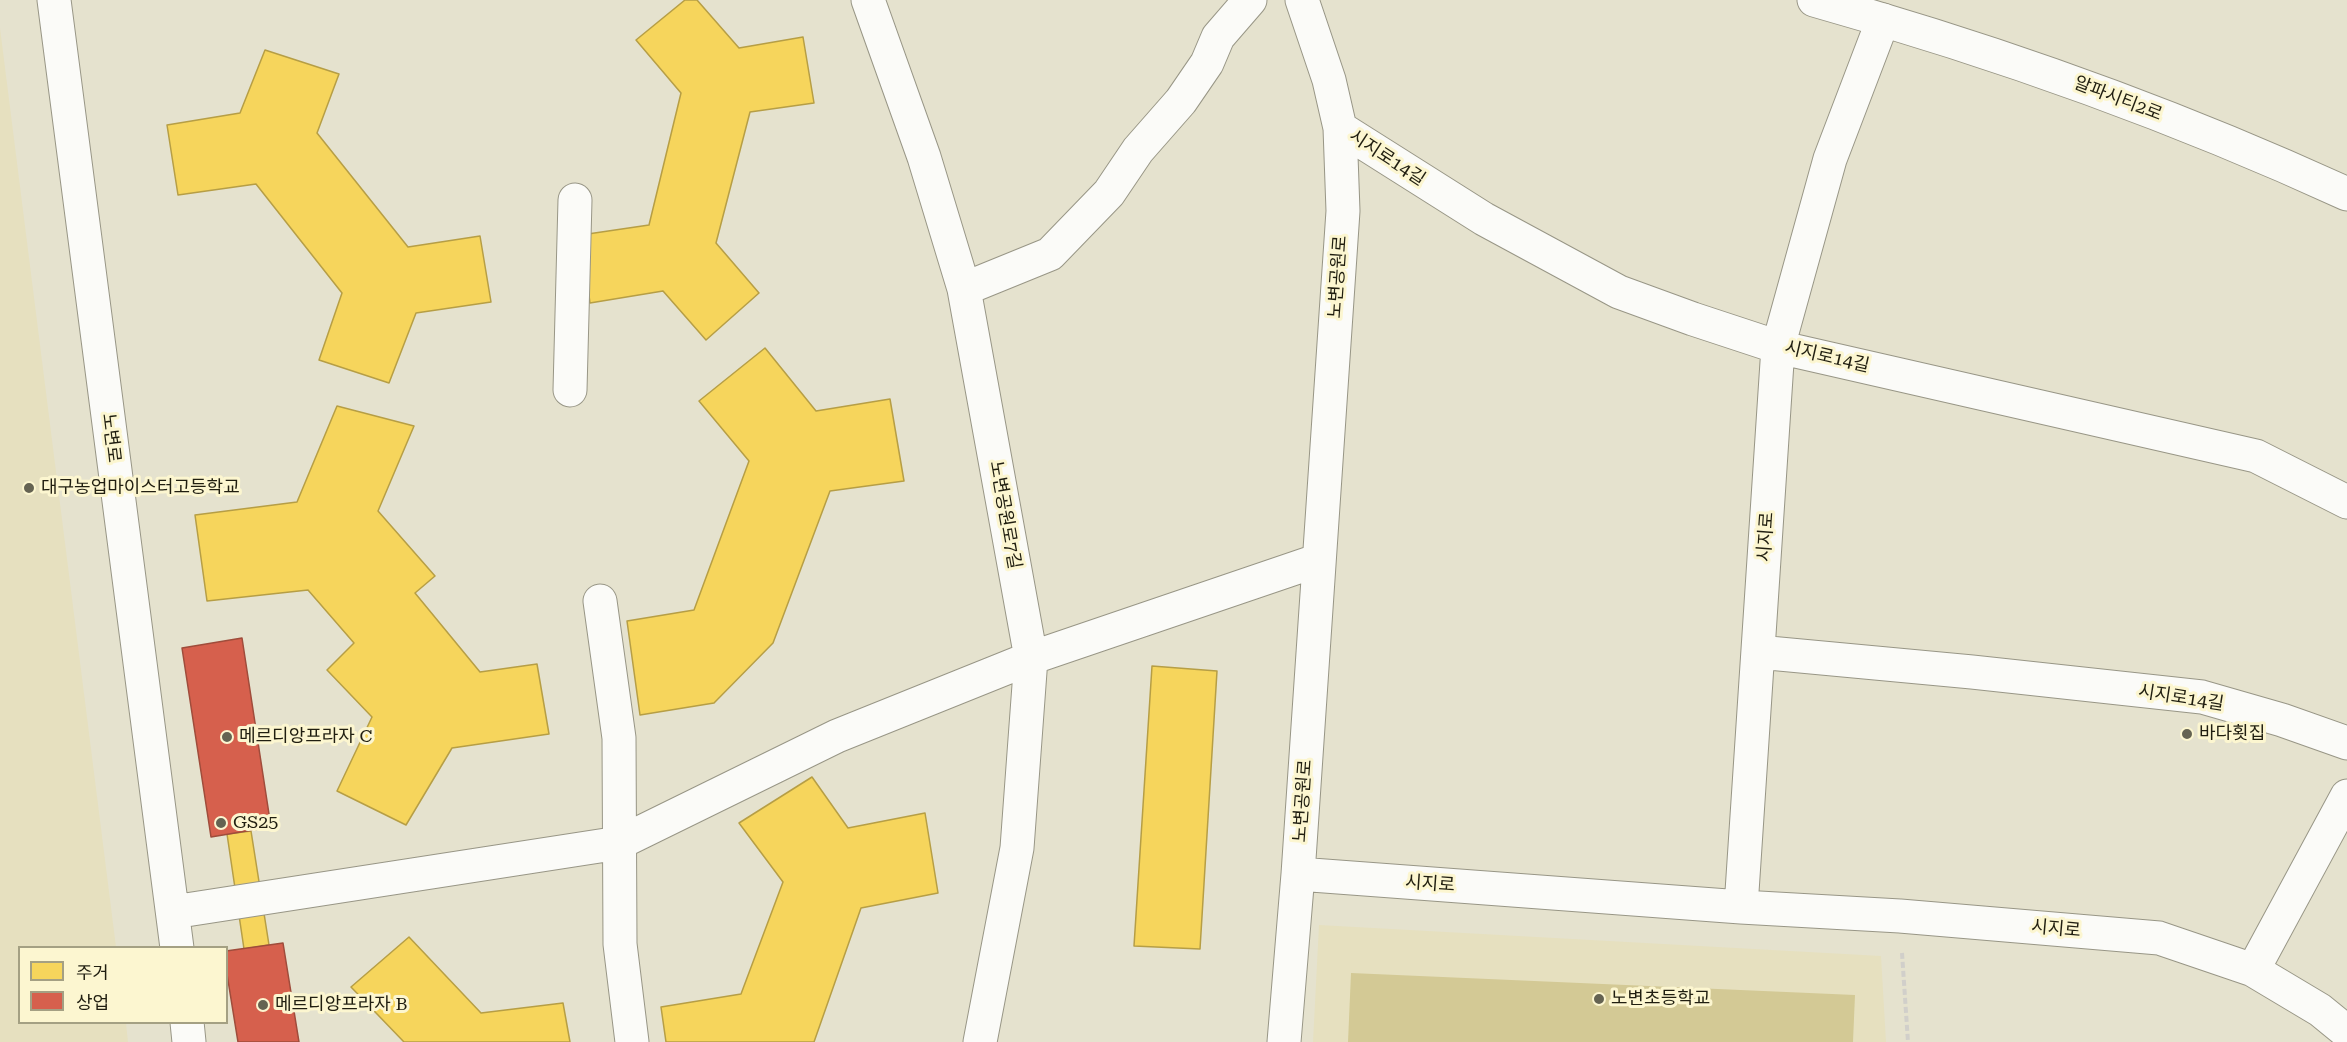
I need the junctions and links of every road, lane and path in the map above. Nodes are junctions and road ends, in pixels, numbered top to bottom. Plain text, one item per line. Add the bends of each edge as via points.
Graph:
1 (54, 0) edge
2 (868, 0) edge
3 (1250, 0) edge
4 (1302, 0) edge
5 (1814, 0) edge
6 (1883, 20) junction
7 (1340, 128) junction
8 (2347, 194) edge
9 (575, 200) dead end
10 (964, 289) junction
11 (1778, 346) junction
12 (570, 390) dead end
13 (2347, 502) edge
14 (1319, 560) junction
15 (600, 601) dead end
16 (1758, 652) junction
17 (1031, 658) junction
18 (2347, 743) edge
19 (2347, 796) edge
20 (620, 843) junction
21 (1298, 874) junction
22 (1742, 908) junction
23 (173, 912) junction
24 (1900, 916) junction
25 (177, 946) edge
26 (2253, 970) junction
27 (187, 1024) edge
28 (2347, 1032) edge
29 (189, 1042) edge
30 (632, 1042) edge
31 (980, 1042) edge
32 (1284, 1042) edge
33 (1908, 1042) edge

1 - 23 street, 노변로
2 - 10 street, 노변공원로7길 via 924,157
3 - 10 street via 1218,37 1207,63 1181,100 1138,150 1109,192 1050,254
4 - 7 street, 노변공원로 via 1329,80
5 - 6 street, 알파시티2로
6 - 8 street, 알파시티2로 via 2079,83
6 - 11 street via 1830,159
7 - 11 street, 시지로14길 via 1484,219 1619,292
7 - 14 street, 노변공원로 via 1342,211
9 - 12 street
10 - 17 street, 노변공원로7길
11 - 13 street, 시지로14길 via 2256,456
11 - 16 street, 시지로
14 - 17 street
14 - 21 street, 노변공원로
15 - 20 street via 619,738
16 - 18 street, 시지로14길 via 2202,697
16 - 22 street, 시지로
17 - 20 street via 837,736
17 - 31 street, 노변공원로7길 via 1017,848
19 - 26 street
20 - 23 street
20 - 30 street via 620,944
21 - 22 street, 시지로
21 - 32 street, 노변공원로
22 - 24 street, 시지로
23 - 25 street, 노변로
24 - 26 street, 시지로 via 2159,938
24 - 33 path
26 - 28 street, 시지로 via 2320,1010
27 - 29 street

